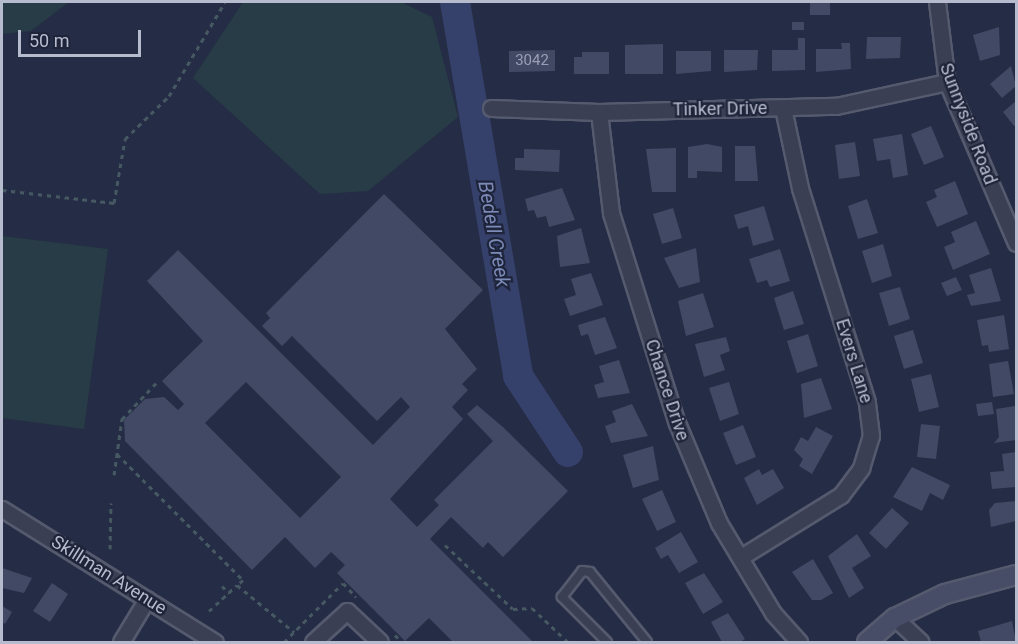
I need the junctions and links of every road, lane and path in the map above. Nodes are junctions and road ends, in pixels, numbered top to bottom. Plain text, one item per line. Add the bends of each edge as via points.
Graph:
1 (225, 2) edge
2 (937, 2) edge
3 (947, 82) junction
4 (491, 108) dead end
5 (783, 108) junction
6 (599, 112) junction
7 (2, 190) edge
8 (1017, 243) edge
9 (156, 383) dead end
10 (117, 454) junction
11 (114, 476) dead end
12 (111, 503) dead end
13 (2, 509) edge
14 (445, 545) dead end
15 (110, 549) dead end
16 (741, 557) junction
17 (1017, 575) edge
18 (343, 584) dead end
19 (237, 585) junction
20 (222, 586) dead end
21 (229, 593) junction
22 (147, 598) junction
23 (209, 611) dead end
24 (895, 618) junction
25 (294, 632) junction
26 (121, 642) edge
27 (215, 642) edge
28 (284, 642) edge
29 (313, 642) edge
30 (380, 642) edge
31 (568, 642) edge
32 (607, 642) edge
33 (647, 642) edge
34 (799, 642) edge
35 (867, 642) edge
36 (921, 642) edge

1 - 7 path via 169,96 125,139 114,202
2 - 3 street, Sunnyside Road
3 - 5 street, Tinker Drive via 866,101
3 - 8 street, Sunnyside Road
4 - 6 street, Tinker Drive
5 - 6 street, Tinker Drive
5 - 16 street, Evers Lane via 800,188 867,402 871,436 861,468 841,495
6 - 16 street, Chance Drive via 611,213 677,423 703,490
9 - 10 path via 122,419
10 - 11 path
10 - 19 path via 243,580
12 - 15 path
13 - 22 street, Skillman Avenue
14 - 31 path via 513,609 532,608
16 - 34 street, Chance Drive via 773,613
17 - 24 main road via 945,594
18 - 25 path
19 - 21 path
19 - 25 path
20 - 21 path
21 - 23 path
22 - 26 street
22 - 27 street, Skillman Avenue
24 - 35 main road
24 - 36 street
25 - 28 path
29 - 30 street via 348,611
32 - 33 lane via 562,597 582,572 590,572

